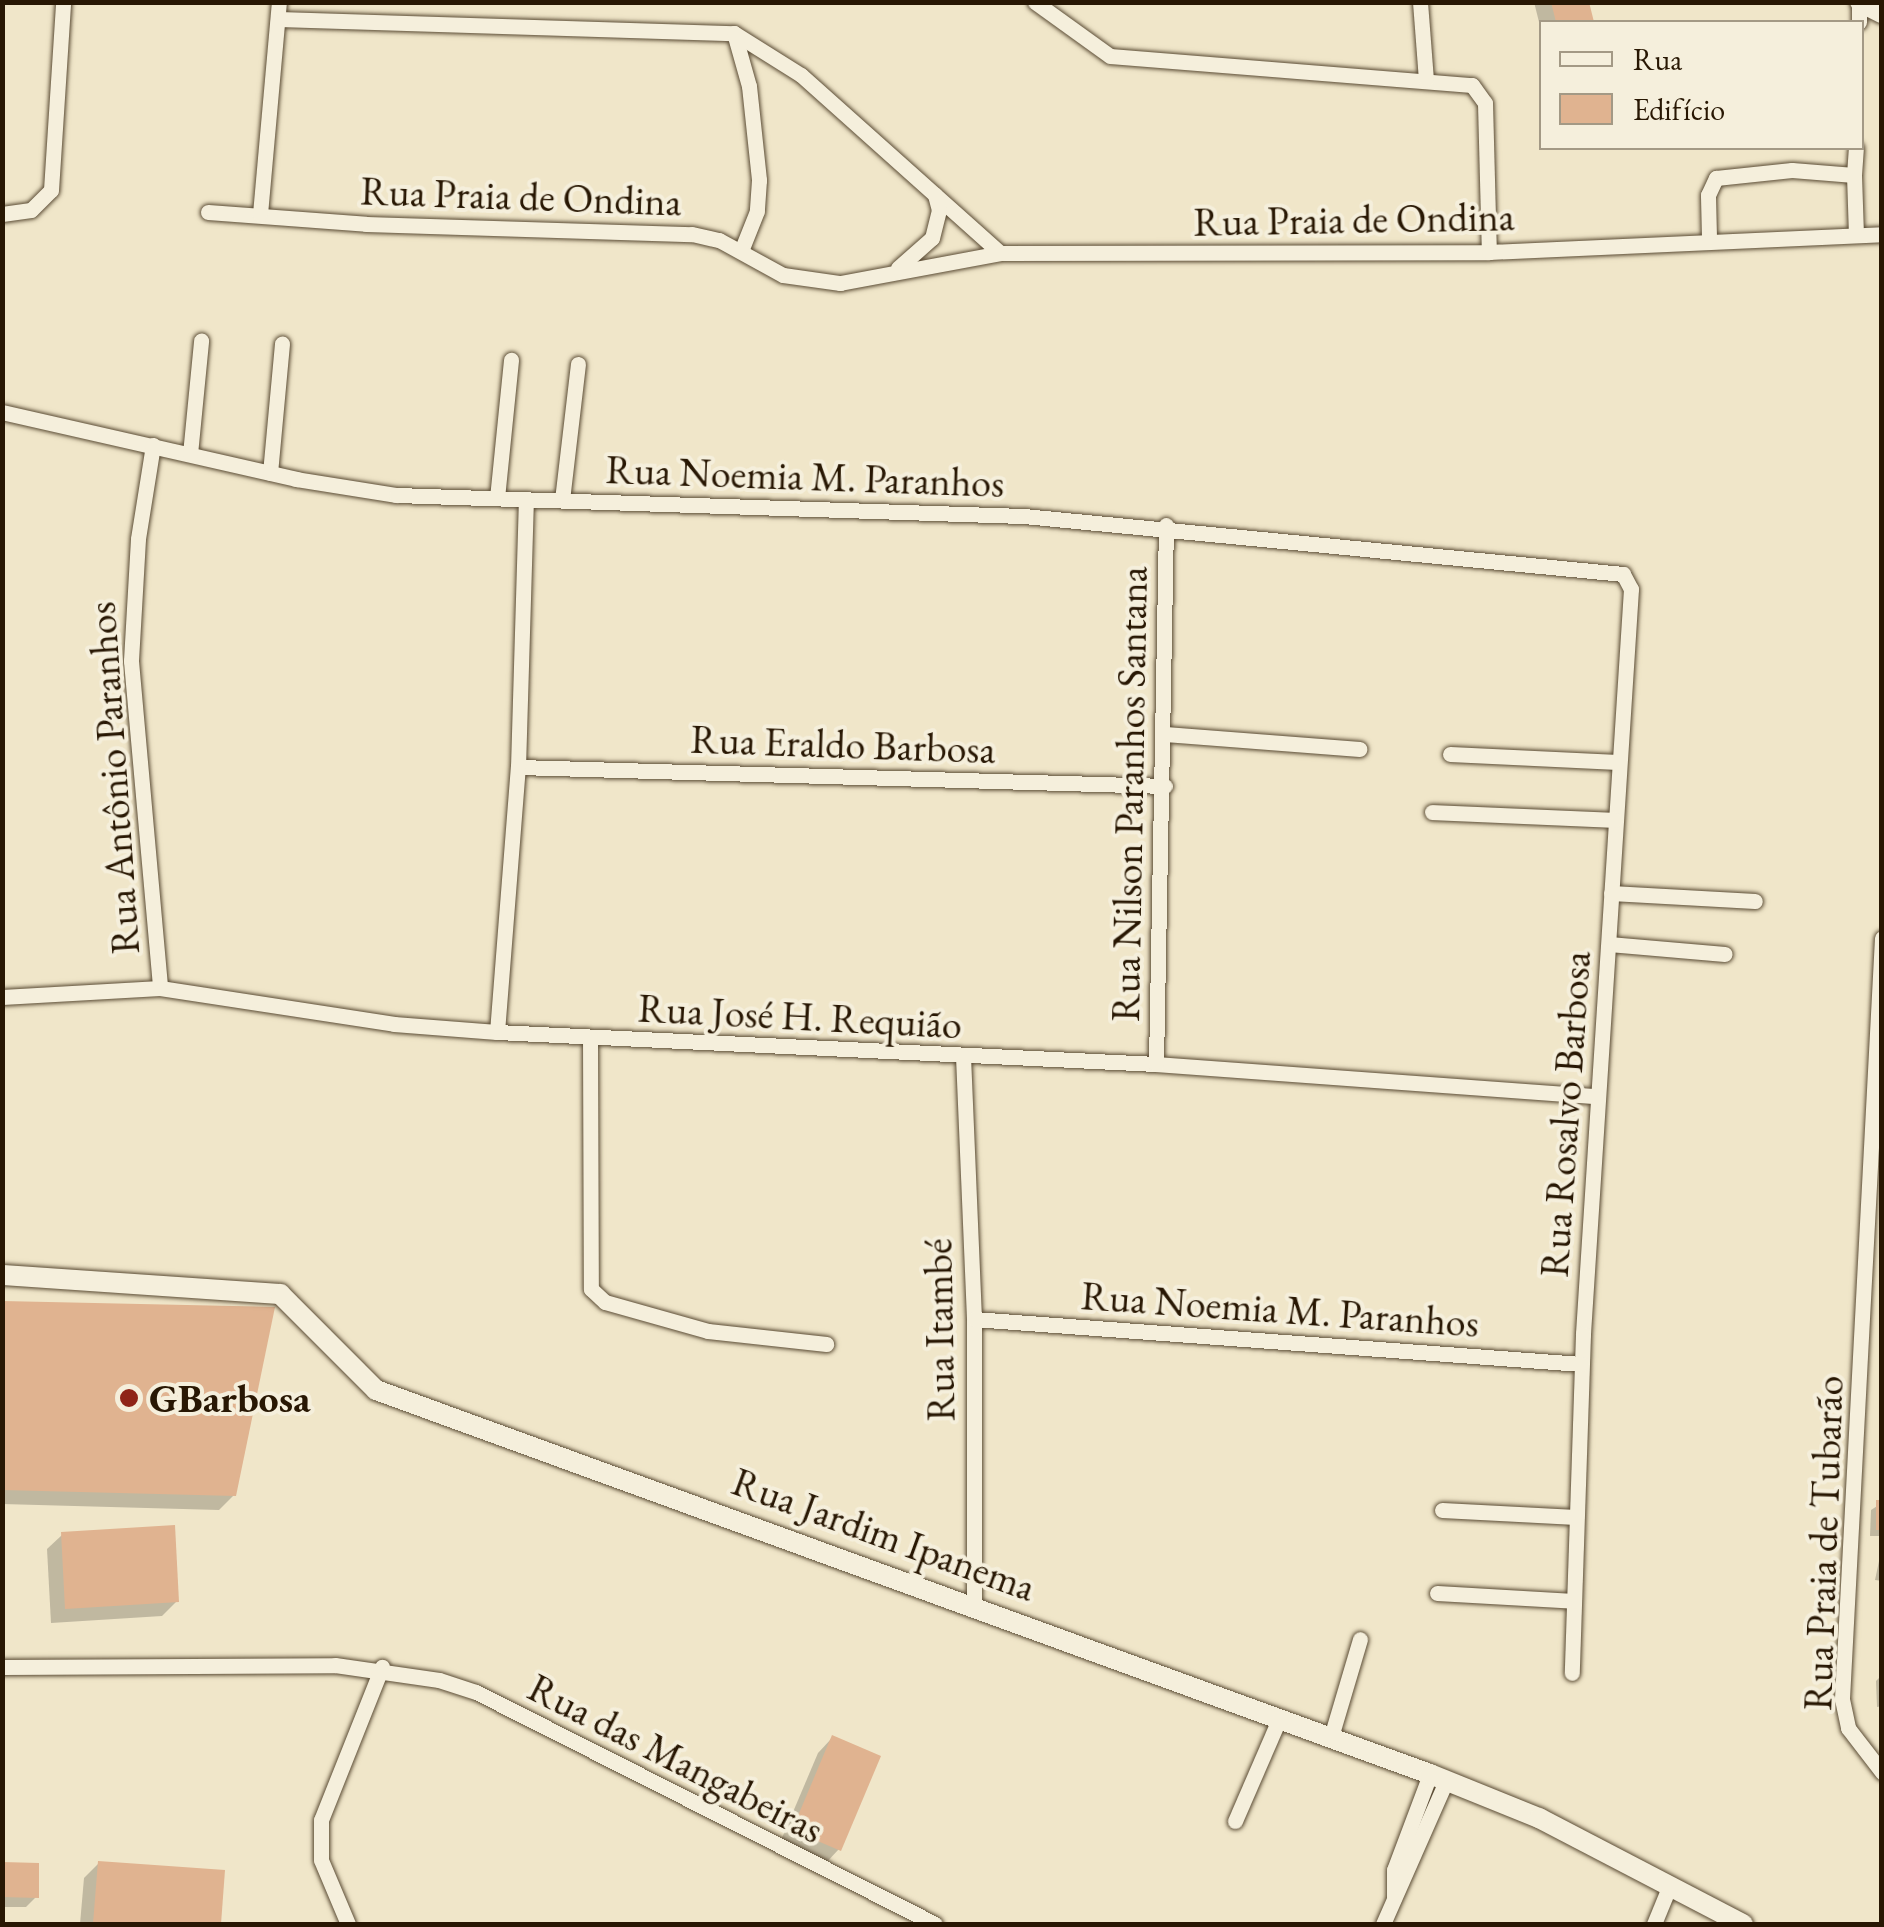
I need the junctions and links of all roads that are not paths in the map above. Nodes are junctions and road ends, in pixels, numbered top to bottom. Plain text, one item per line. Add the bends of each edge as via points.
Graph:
1 (63, 2) edge
2 (482, 2) edge
3 (1035, 2) edge
4 (1420, 2) edge
5 (1860, 2) edge
6 (278, 11) edge
7 (1882, 13) edge
8 (480, 22) junction
9 (734, 33) junction
10 (1426, 80) junction
11 (1856, 150) edge
12 (1854, 175) junction
13 (935, 195) junction
14 (208, 212) dead end
15 (2, 214) edge
16 (260, 214) junction
17 (1856, 234) junction
18 (1882, 234) edge
19 (1709, 237) junction
20 (741, 251) junction
21 (1489, 252) junction
22 (1000, 253) junction
23 (895, 270) junction
24 (201, 341) dead end
25 (282, 344) dead end
26 (511, 360) dead end
27 (578, 364) dead end
28 (2, 412) edge
29 (153, 445) junction
30 (190, 454) junction
31 (270, 473) junction
32 (497, 498) junction
33 (526, 499) junction
34 (562, 500) junction
35 (1166, 526) junction
36 (1613, 569) joint
37 (1165, 734) junction
38 (1359, 749) dead end
39 (1450, 754) dead end
40 (1618, 762) junction
41 (518, 766) junction
42 (1166, 786) junction
43 (1432, 812) dead end
44 (1615, 820) junction
45 (1612, 893) junction
46 (1755, 901) dead end
47 (1882, 938) edge
48 (1609, 944) junction
49 (1726, 954) dead end
50 (160, 988) junction
51 (2, 997) edge
52 (497, 1032) junction
53 (590, 1038) junction
54 (963, 1056) junction
55 (1156, 1064) junction
56 (1596, 1096) junction
57 (2, 1275) edge
58 (1873, 1305) edge
59 (974, 1319) junction
60 (826, 1344) dead end
61 (1582, 1364) junction
62 (1442, 1510) dead end
63 (1576, 1517) junction
64 (1437, 1593) dead end
65 (1574, 1601) junction
66 (974, 1603) junction
67 (1360, 1639) dead end
68 (2, 1666) edge
69 (382, 1666) junction
70 (1572, 1673) dead end
71 (1280, 1718) junction
72 (1331, 1737) junction
73 (1882, 1772) edge
74 (1438, 1778) junction
75 (1235, 1821) dead end
76 (1670, 1884) junction
77 (1737, 1923) edge
78 (348, 1924) edge
79 (935, 1924) edge
80 (1384, 1924) edge
81 (1654, 1924) edge

1 - 15 street via 51,190 32,210
2 - 8 street
3 - 10 street via 1110,56
4 - 10 street
5 - 7 street
6 - 8 street
6 - 16 street
8 - 9 street
9 - 13 street via 801,75
9 - 20 street via 749,86 759,180 757,211
10 - 21 street via 1472,85 1485,102
11 - 12 street
12 - 17 street
12 - 19 street via 1724,174 1708,195
13 - 22 street
13 - 23 street via 939,210 932,238
14 - 16 street, Rua Praia de Ondina
16 - 20 street, Rua Praia de Ondina via 366,224 692,234
17 - 18 street
17 - 19 street
19 - 21 street, Rua Praia de Ondina
20 - 23 street, Rua Praia de Ondina via 806,281 840,283
21 - 22 street, Rua Praia de Ondina
22 - 23 street, Rua Praia de Ondina
24 - 30 street
25 - 31 street
26 - 32 street
27 - 34 street
28 - 29 street, Rua Noemia M. Paranhos
29 - 30 street, Rua Noemia M. Paranhos
29 - 50 street, Rua Antônio Paranhos via 138,539 131,662
30 - 31 street, Rua Noemia M. Paranhos
31 - 32 street, Rua Noemia M. Paranhos via 396,495
32 - 33 street, Rua Noemia M. Paranhos
33 - 34 street, Rua Noemia M. Paranhos
33 - 41 street
34 - 35 street, Rua Noemia M. Paranhos
35 - 36 street, Rua Noemia M. Paranhos
35 - 37 street, Rua Nilson Paranhos Santana
36 - 40 street, Rua Rosalvo Barbosa via 1631,589
37 - 38 street
37 - 42 street, Rua Nilson Paranhos Santana
39 - 40 street
40 - 44 street, Rua Rosalvo Barbosa
41 - 42 street, Rua Eraldo Barbosa
41 - 52 street
42 - 55 street, Rua Nilson Paranhos Santana
43 - 44 street
44 - 45 street, Rua Rosalvo Barbosa
45 - 46 street
45 - 48 street, Rua Rosalvo Barbosa
47 - 58 street, Rua Praia de Tubarão
48 - 49 street
48 - 56 street, Rua Rosalvo Barbosa
50 - 51 street, Rua José H. Requião
50 - 52 street, Rua José H. Requião via 394,1024
52 - 53 street, Rua José H. Requião
53 - 54 street, Rua José H. Requião
53 - 60 street via 591,1289 604,1302 708,1331
54 - 55 street, Rua José H. Requião
54 - 59 street, Rua Itambé
55 - 56 street, Rua José H. Requião
56 - 61 street, Rua Rosalvo Barbosa
57 - 66 street, Rua Jardim Ipanema via 280,1294 376,1390
58 - 73 street, Rua Praia de Tubarão via 1842,1699 1848,1728
59 - 61 street, Rua Noemia M. Paranhos
59 - 66 street, Rua Itambé
61 - 63 street, Rua Rosalvo Barbosa
62 - 63 street
63 - 65 street, Rua Rosalvo Barbosa
64 - 65 street
65 - 70 street, Rua Rosalvo Barbosa
66 - 71 street, Rua Jardim Ipanema
67 - 72 street
68 - 69 street, Rua das Mangabeiras
69 - 78 street via 320,1830 321,1860
69 - 79 street, Rua das Mangabeiras via 476,1692
71 - 72 street, Rua Jardim Ipanema
71 - 75 street
72 - 74 street, Rua Jardim Ipanema
74 - 76 street, Rua Jardim Ipanema via 1539,1818
74 - 80 street via 1394,1870 1394,1898
76 - 77 street, Rua Jardim Ipanema
76 - 81 street

